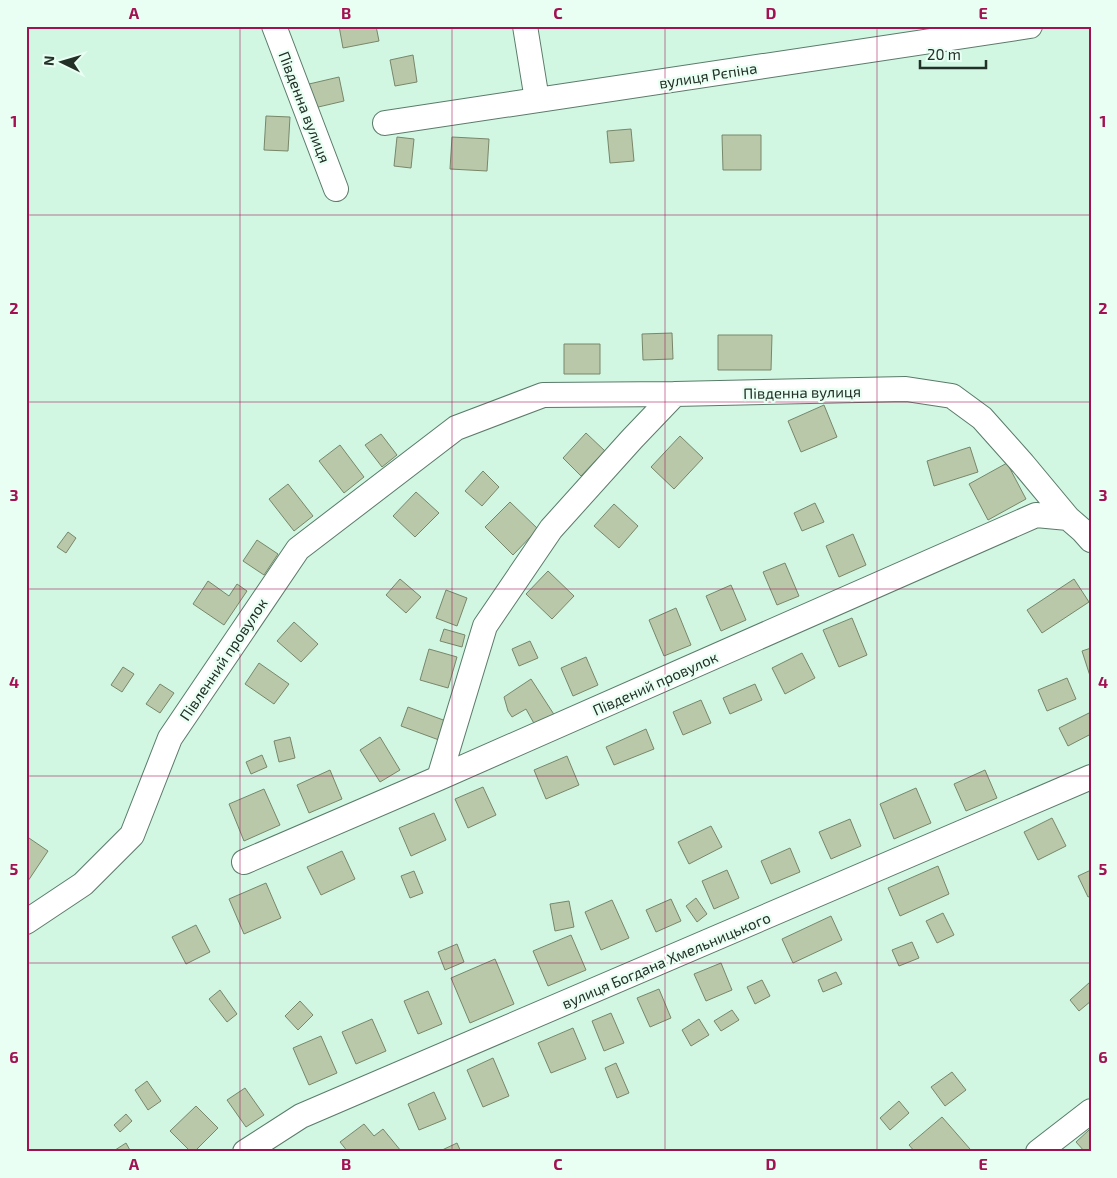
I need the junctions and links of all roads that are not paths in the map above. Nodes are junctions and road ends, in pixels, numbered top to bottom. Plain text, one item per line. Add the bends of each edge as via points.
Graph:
1 (274, 26) edge
2 (525, 26) edge
3 (1030, 26) edge
4 (537, 100) junction
5 (385, 123) dead end
6 (336, 189) dead end
7 (675, 394) junction
8 (456, 428) joint
9 (1083, 529) edge
10 (1091, 777) edge
11 (439, 778) junction
12 (244, 862) dead end
13 (28, 921) edge
14 (1091, 1111) edge
15 (245, 1152) edge
16 (1038, 1152) edge

1 - 6 street, Південна вулиця
2 - 4 street
3 - 4 street, вулиця Рєпіна
4 - 5 street, вулиця Рєпіна
7 - 8 street, Південна вулиця via 543,395
7 - 9 street, Південна вулиця via 906,389 952,396 982,418
7 - 11 street via 551,529 485,626
8 - 13 street, Півленний провулок via 298,549 170,738 132,835 83,884
9 - 11 street, Південий провулок via 1036,515
10 - 15 street, вулиця Богдана Хмельницького via 301,1116
11 - 12 street, Південий провулок
14 - 16 street

